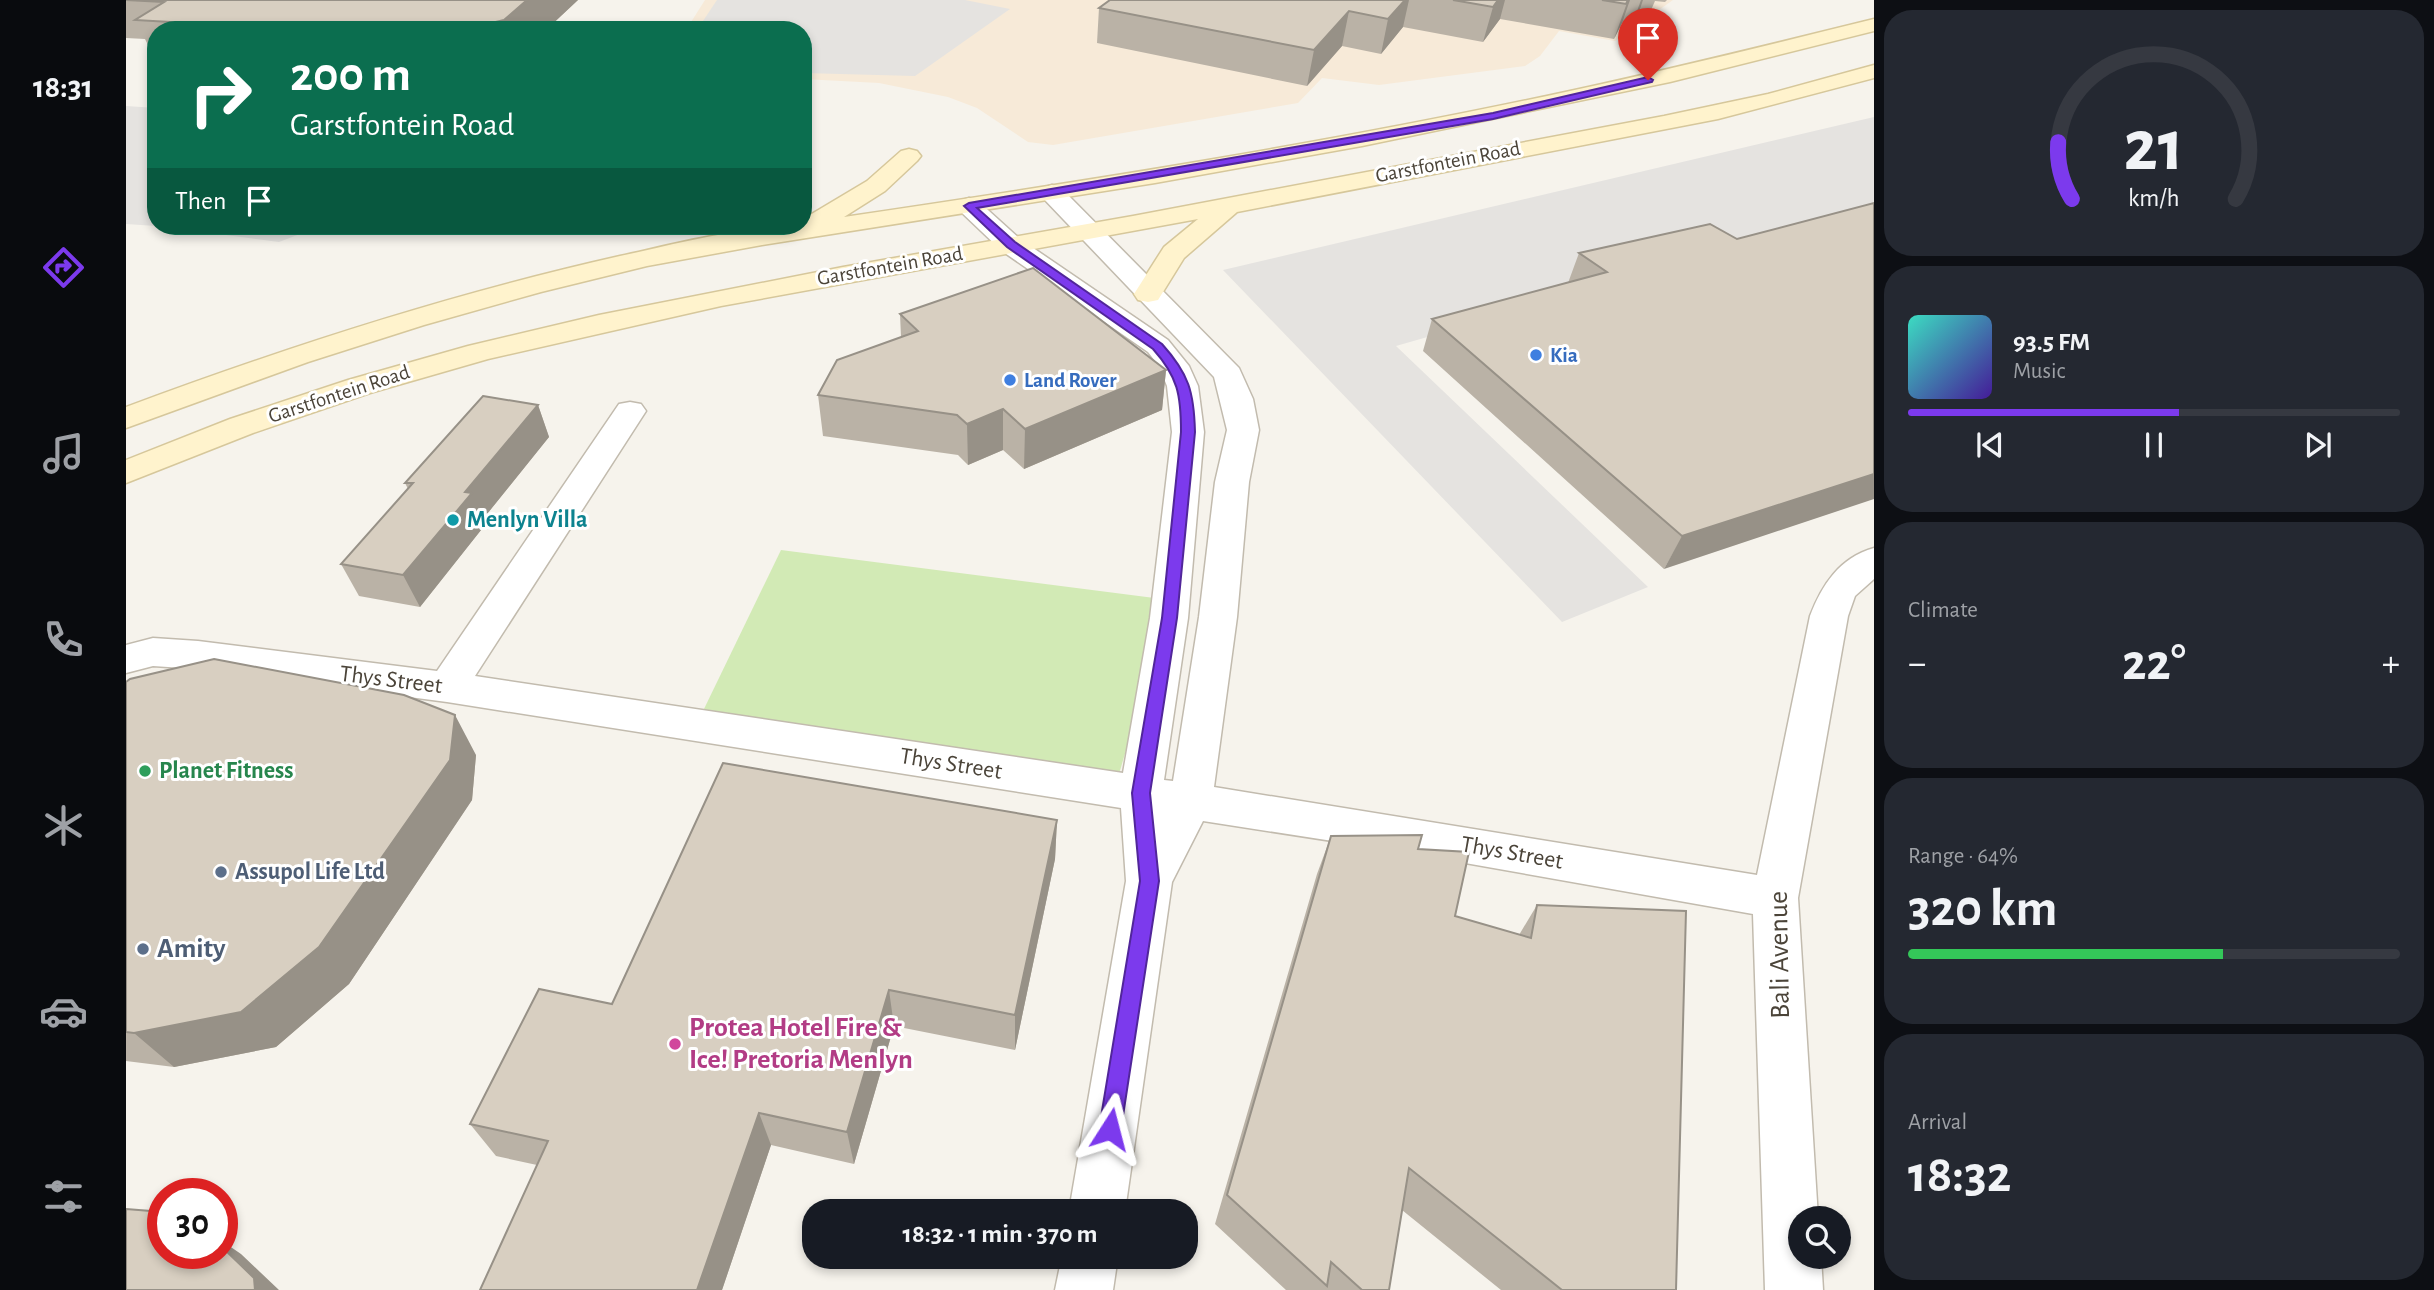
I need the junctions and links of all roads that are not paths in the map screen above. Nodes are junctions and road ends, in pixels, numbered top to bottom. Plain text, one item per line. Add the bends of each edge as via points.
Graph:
1 (1871, 15) edge
2 (1874, 71) edge
3 (1745, 84) dead end
4 (1801, 91) junction
5 (1695, 92) dead end
6 (1493, 116) junction
7 (909, 156) dead end
8 (1052, 193) junction
9 (1232, 204) junction
10 (969, 206) junction
11 (812, 224) edge
12 (812, 229) edge
13 (1091, 231) junction
14 (776, 235) edge
15 (1011, 245) junction
16 (1147, 294) junction
17 (630, 411) dead end
18 (126, 418) edge
19 (126, 472) edge
20 (1874, 559) edge
21 (126, 659) edge
22 (447, 687) junction
23 (1141, 793) junction
24 (1191, 802) junction
25 (1149, 881) junction
26 (1775, 898) junction
27 (1099, 1199) edge
28 (1088, 1269) edge
29 (1084, 1290) edge
30 (1794, 1290) edge

1 - 6 main road, Garstfontein Road via 1813,41
2 - 4 main road, Garstfontein Road via 1847,89
3 - 4 main road
4 - 9 main road, Garstfontein Road via 1715,113
5 - 6 main road via 1615,107
6 - 8 main road, Garstfontein Road
7 - 11 main road via 876,186
8 - 10 main road, Garstfontein Road
8 - 13 street
9 - 13 main road, Garstfontein Road
9 - 16 main road via 1174,253
10 - 12 main road, Garstfontein Road
10 - 15 street
13 - 15 main road, Garstfontein Road
13 - 16 street
14 - 18 main road, Garstfontein Road via 594,270 500,294 230,378
15 - 19 main road, Garstfontein Road via 653,310 475,354 276,413
15 - 23 street via 1158,346 1185,387 1188,432 1169,618
16 - 24 street via 1228,374 1243,430 1232,482
17 - 22 street
20 - 26 street, Bali Avenue via 1839,589 1829,616
21 - 22 street, Thys Street via 153,652 198,655
22 - 23 street, Thys Street
23 - 24 street, Thys Street
23 - 25 street
24 - 25 street
24 - 26 street, Thys Street
25 - 27 street
26 - 30 street, Bali Avenue
28 - 29 street

